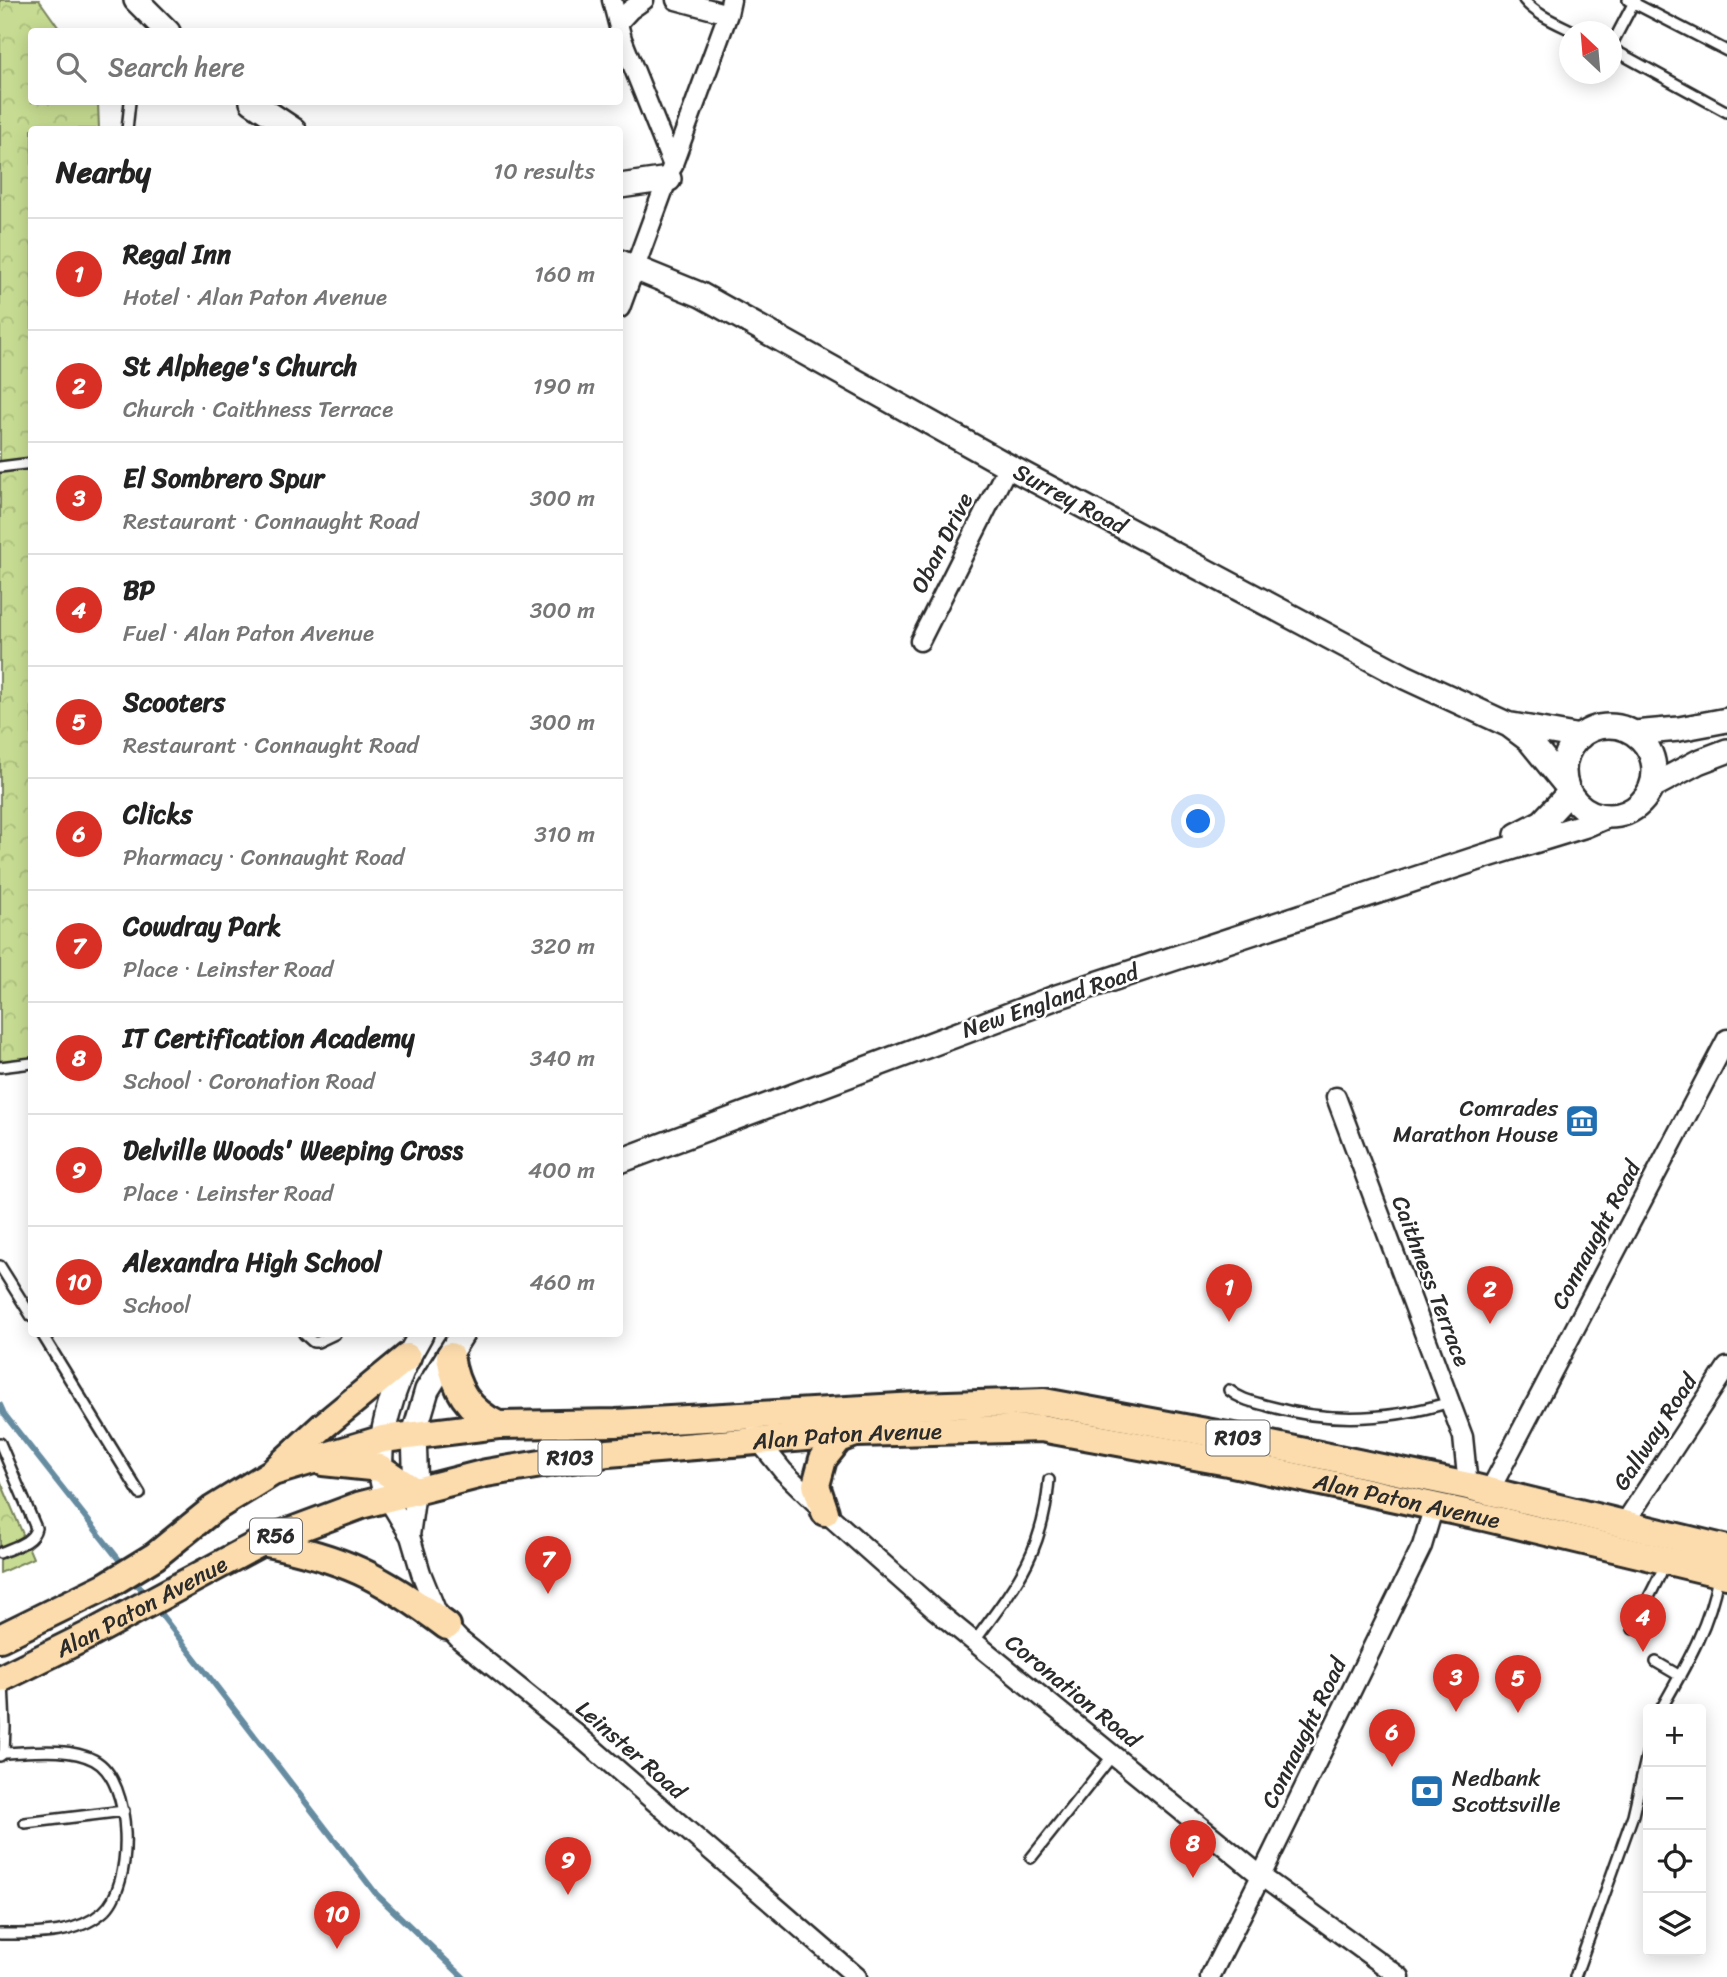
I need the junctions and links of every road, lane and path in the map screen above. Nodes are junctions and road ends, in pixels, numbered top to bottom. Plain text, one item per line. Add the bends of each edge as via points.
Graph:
1 (136, 0) edge
2 (612, 0) edge
3 (644, 0) edge
4 (676, 0) edge
5 (1524, 0) edge
6 (1632, 1) edge
7 (729, 7) edge
8 (1559, 24) edge
9 (1622, 24) edge
10 (161, 28) edge
11 (619, 28) edge
12 (622, 28) edge
13 (623, 42) edge
14 (1727, 51) edge
15 (1622, 53) edge
16 (130, 105) edge
17 (256, 105) edge
18 (1727, 112) edge
19 (127, 126) edge
20 (287, 126) edge
21 (671, 172) junction
22 (623, 185) edge
23 (626, 265) edge
24 (623, 286) edge
25 (28, 464) edge
26 (1008, 466) junction
27 (0, 467) edge
28 (920, 642) dead end
29 (1727, 720) edge
30 (1509, 725) junction
31 (1634, 733) junction
32 (1580, 737) junction
33 (1727, 751) edge
34 (1651, 787) junction
35 (1567, 788) junction
36 (1607, 816) junction
37 (1485, 856) junction
38 (1727, 1039) edge
39 (28, 1064) edge
40 (0, 1067) edge
41 (1336, 1097) dead end
42 (623, 1160) edge
43 (0, 1266) edge
44 (28, 1311) edge
45 (43, 1337) edge
46 (307, 1337) edge
47 (327, 1337) edge
48 (419, 1337) edge
49 (456, 1345) edge
50 (407, 1357) junction
51 (1727, 1367) edge
52 (1229, 1390) dead end
53 (1450, 1402) junction
54 (740, 1415) junction
55 (498, 1425) junction
56 (857, 1433) junction
57 (414, 1434) junction
58 (383, 1438) junction
59 (757, 1439) junction
60 (0, 1443) edge
61 (307, 1462) junction
62 (380, 1468) junction
63 (273, 1472) junction
64 (1049, 1480) dead end
65 (1479, 1489) junction
66 (416, 1492) junction
67 (140, 1494) dead end
68 (387, 1499) junction
69 (1434, 1506) junction
70 (825, 1512) junction
71 (1624, 1524) junction
72 (410, 1536) junction
73 (262, 1542) junction
74 (0, 1553) edge
75 (1667, 1561) junction
76 (1724, 1566) edge
77 (447, 1626) junction
78 (1633, 1629) dead end
79 (0, 1638) edge
80 (974, 1642) junction
81 (1656, 1662) dead end
82 (1680, 1676) junction
83 (2, 1678) edge
84 (1664, 1704) edge
85 (2, 1754) edge
86 (1113, 1755) junction
87 (1644, 1767) edge
88 (124, 1811) junction
89 (24, 1823) dead end
90 (1031, 1858) dead end
91 (1261, 1876) junction
92 (0, 1934) edge
93 (857, 1977) edge
94 (1210, 1977) edge
95 (1400, 1977) edge
96 (1575, 1977) edge

1 - 10 street
2 - 11 street
3 - 12 street via 630,10
4 - 7 street
5 - 8 lane
6 - 9 lane
6 - 14 lane
7 - 21 street
13 - 21 street
15 - 18 lane
16 - 19 lane
17 - 20 street
21 - 22 street
21 - 23 street
23 - 24 street
23 - 26 street, Surrey Road via 701,295
25 - 27 lane
26 - 28 street, Oban Drive
26 - 30 street, Surrey Road via 1405,677
29 - 31 street
30 - 32 street, Surrey Road
30 - 35 street, Surrey Road via 1532,744
31 - 32 street via 1612,726
31 - 34 street via 1653,763
32 - 35 street via 1567,757
33 - 34 street
34 - 36 street via 1629,811
35 - 36 street via 1585,809
35 - 37 street, New England Road via 1542,822
36 - 37 street, New England Road
37 - 42 street, New England Road via 1057,997
38 - 65 street, Connaught Road
39 - 40 lane
41 - 53 street, Caithness Terrace
43 - 44 lane
45 - 67 lane
46 - 47 lane via 313,1342
48 - 50 street
49 - 55 main road via 453,1377 461,1395
49 - 57 street via 427,1391
50 - 58 street
50 - 63 main road
51 - 71 street, Gallway Road
52 - 53 lane via 1238,1398 1287,1412 1334,1418 1394,1415
53 - 65 street, Caithness Terrace
54 - 55 main road, Alan Paton Avenue / R103
54 - 59 street, Coronation Road
54 - 65 main road, Alan Paton Avenue / R103 via 1044,1402
55 - 57 main road, Alan Paton Avenue / R103
56 - 59 main road, Alan Paton Avenue / R103
56 - 69 main road, Alan Paton Avenue / R103 via 1041,1428
56 - 70 main road via 839,1439 823,1459 816,1485
57 - 58 main road, Alan Paton Avenue / R103
57 - 66 street
58 - 61 main road, Alan Paton Avenue / R56
58 - 62 street
59 - 66 main road, Alan Paton Avenue / R103 via 582,1457 486,1473
59 - 70 street, Coronation Road
60 - 74 lane via 36,1528 30,1539
61 - 62 main road
61 - 63 main road, Alan Paton Avenue / R56
62 - 66 main road
62 - 68 street
63 - 79 main road, Alan Paton Avenue / R56 via 106,1586
64 - 80 lane via 1046,1510 1021,1578
65 - 71 main road, Alan Paton Avenue / R103
66 - 68 main road, Alan Paton Avenue / R103
66 - 72 street, Leinster Road
68 - 72 street, Leinster Road
68 - 73 main road, Alan Paton Avenue / R56
69 - 75 main road, Alan Paton Avenue / R103
69 - 91 street, Connaught Road via 1422,1546
70 - 80 street, Coronation Road
71 - 76 main road, Alan Paton Avenue / R103
72 - 77 street, Leinster Road via 431,1599
73 - 77 main road via 323,1555 365,1572
73 - 83 main road, Alan Paton Avenue / R56
75 - 76 main road, Alan Paton Avenue / R103
75 - 78 lane
76 - 82 lane via 1698,1644
77 - 93 street, Leinster Road
80 - 86 street, Coronation Road
81 - 82 lane
82 - 84 lane
83 - 85 lane
85 - 88 lane via 81,1755 95,1761 113,1783
86 - 90 lane
86 - 91 street, Coronation Road
87 - 96 lane via 1633,1815
88 - 89 lane
88 - 92 lane via 121,1885 113,1903 89,1923 48,1934
91 - 94 street, Connaught Road
91 - 95 street, Coronation Road

